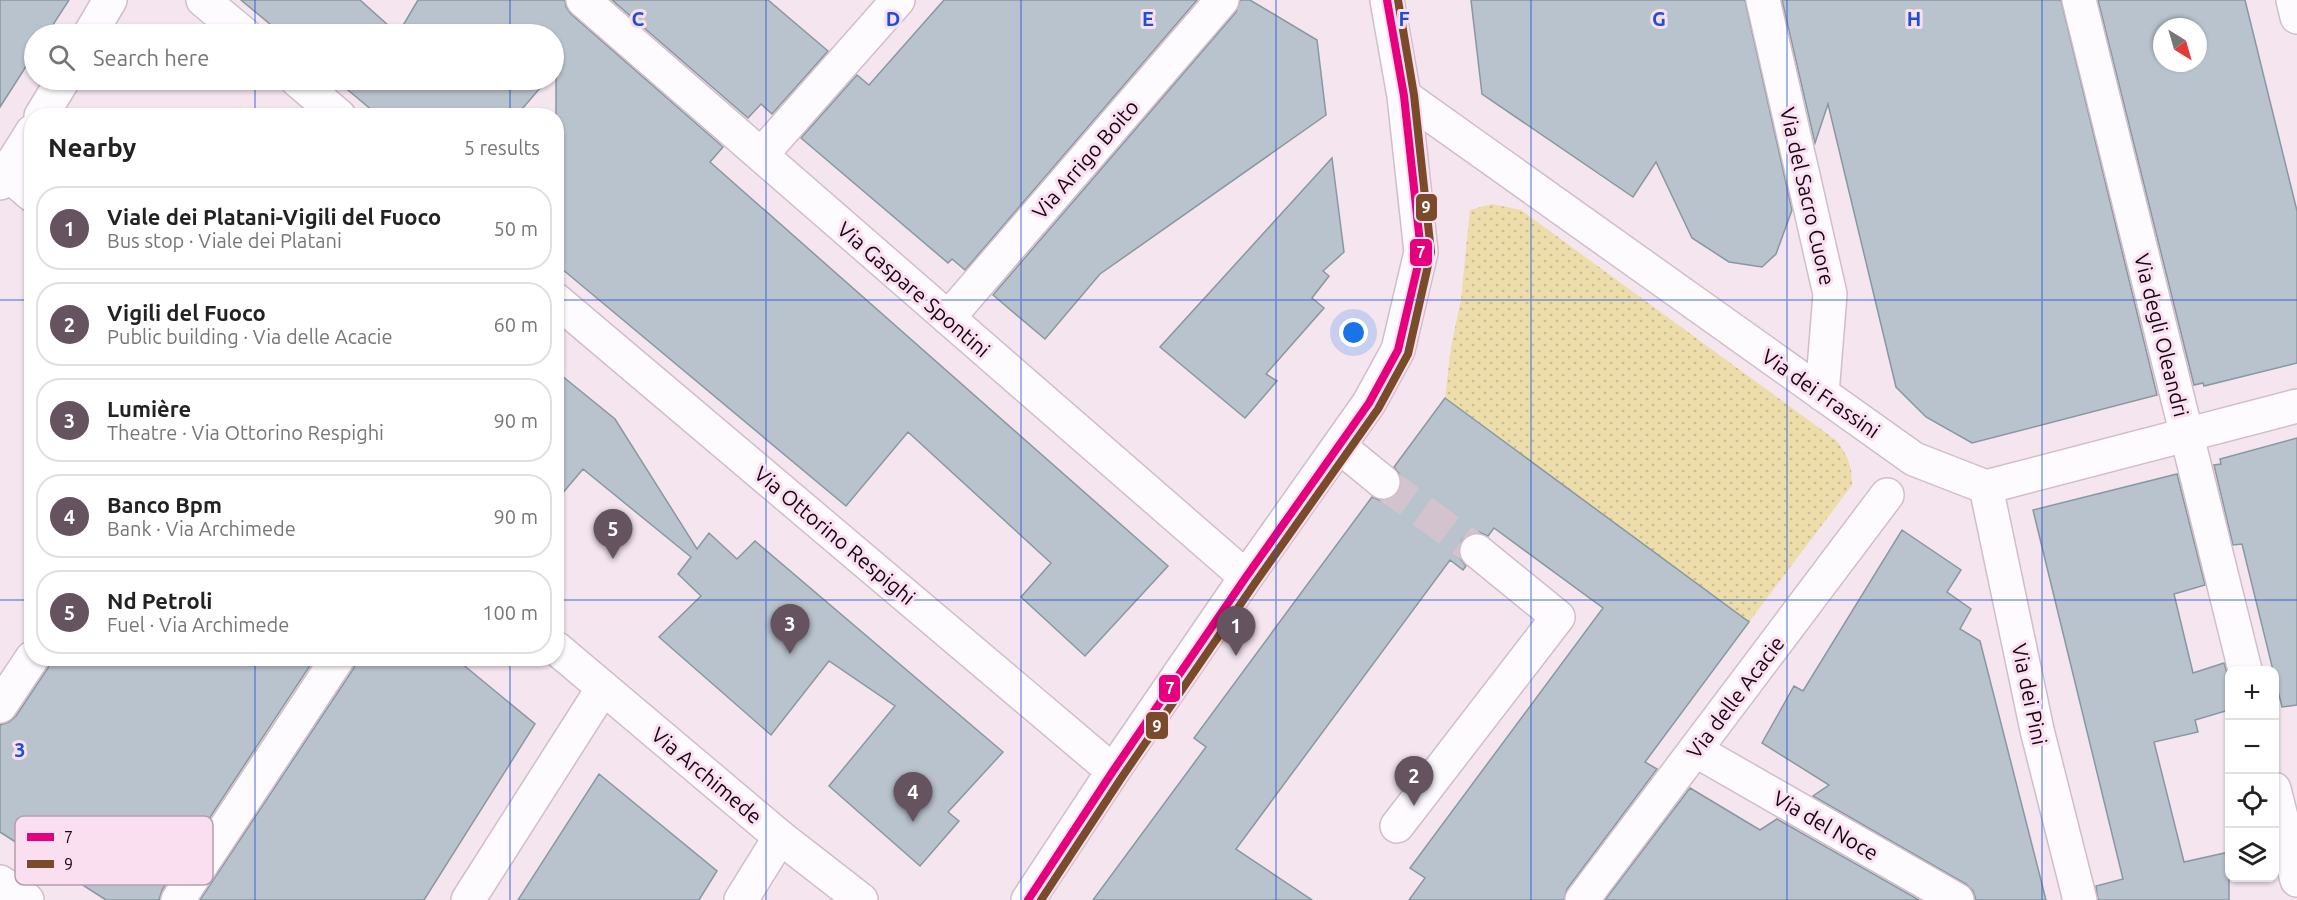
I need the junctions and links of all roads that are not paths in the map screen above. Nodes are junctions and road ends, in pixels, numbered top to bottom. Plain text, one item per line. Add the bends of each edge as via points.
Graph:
1 (110, 0) edge
2 (203, 0) edge
3 (583, 0) edge
4 (898, 0) edge
5 (1222, 0) edge
6 (1387, 0) edge
7 (1763, 0) edge
8 (2079, 0) edge
9 (2293, 0) edge
10 (2297, 17) edge
11 (96, 24) edge
12 (232, 24) edge
13 (57, 90) edge
14 (309, 90) edge
15 (1404, 96) junction
16 (46, 108) edge
17 (330, 108) edge
18 (24, 143) edge
19 (761, 155) junction
20 (2, 175) edge
21 (24, 190) edge
22 (564, 307) edge
23 (948, 318) junction
24 (1822, 394) junction
25 (2297, 406) edge
26 (2187, 435) junction
27 (1339, 446) junction
28 (1383, 482) tunnel mouth
29 (1986, 487) junction
30 (1887, 495) dead end
31 (1477, 550) tunnel mouth
32 (1246, 577) junction
33 (564, 655) edge
34 (27, 666) edge
35 (333, 666) edge
36 (2244, 666) edge
37 (603, 688) junction
38 (0, 706) edge
39 (1695, 750) junction
40 (1113, 771) junction
41 (2279, 809) edge
42 (1397, 826) dead end
43 (780, 837) junction
44 (213, 847) edge
45 (2297, 880) edge
46 (0, 882) edge
47 (188, 885) edge
48 (27, 900) edge
49 (178, 900) edge
50 (468, 900) edge
51 (741, 900) edge
52 (861, 900) edge
53 (1028, 900) edge
54 (1582, 900) edge
55 (1957, 900) edge
56 (2080, 900) edge

1 - 11 street
2 - 12 street
3 - 19 street, Via Gaspare Spontini
4 - 19 street
5 - 23 street, Via Arrigo Boito
6 - 15 street
7 - 24 street, Via del Sacro Cuore via 1830,294
8 - 26 street, Via degli Oleandri
9 - 10 street
13 - 16 street
14 - 17 street
15 - 24 street, Via dei Frassini
15 - 27 street via 1421,252 1398,350 1369,403
18 - 20 street
19 - 23 street, Via Gaspare Spontini
20 - 21 street
22 - 40 street, Via Ottorino Respighi
23 - 32 street, Via Gaspare Spontini
24 - 29 street, Via dei Frassini via 1914,459
25 - 26 street
26 - 29 street
26 - 36 street, Via degli Oleandri
27 - 28 street
27 - 32 street
29 - 56 street, Via dei Pini via 2037,730
30 - 39 street, Via delle Acacie
31 - 42 street via 1558,617
32 - 40 street
33 - 37 street, Via Archimede
34 - 38 street
35 - 44 street
37 - 43 street, Via Archimede
37 - 50 street
39 - 54 street, Via delle Acacie
39 - 55 street, Via del Noce
40 - 53 street
41 - 45 street
43 - 51 street
43 - 52 street, Via Archimede
46 - 48 street
47 - 49 street

